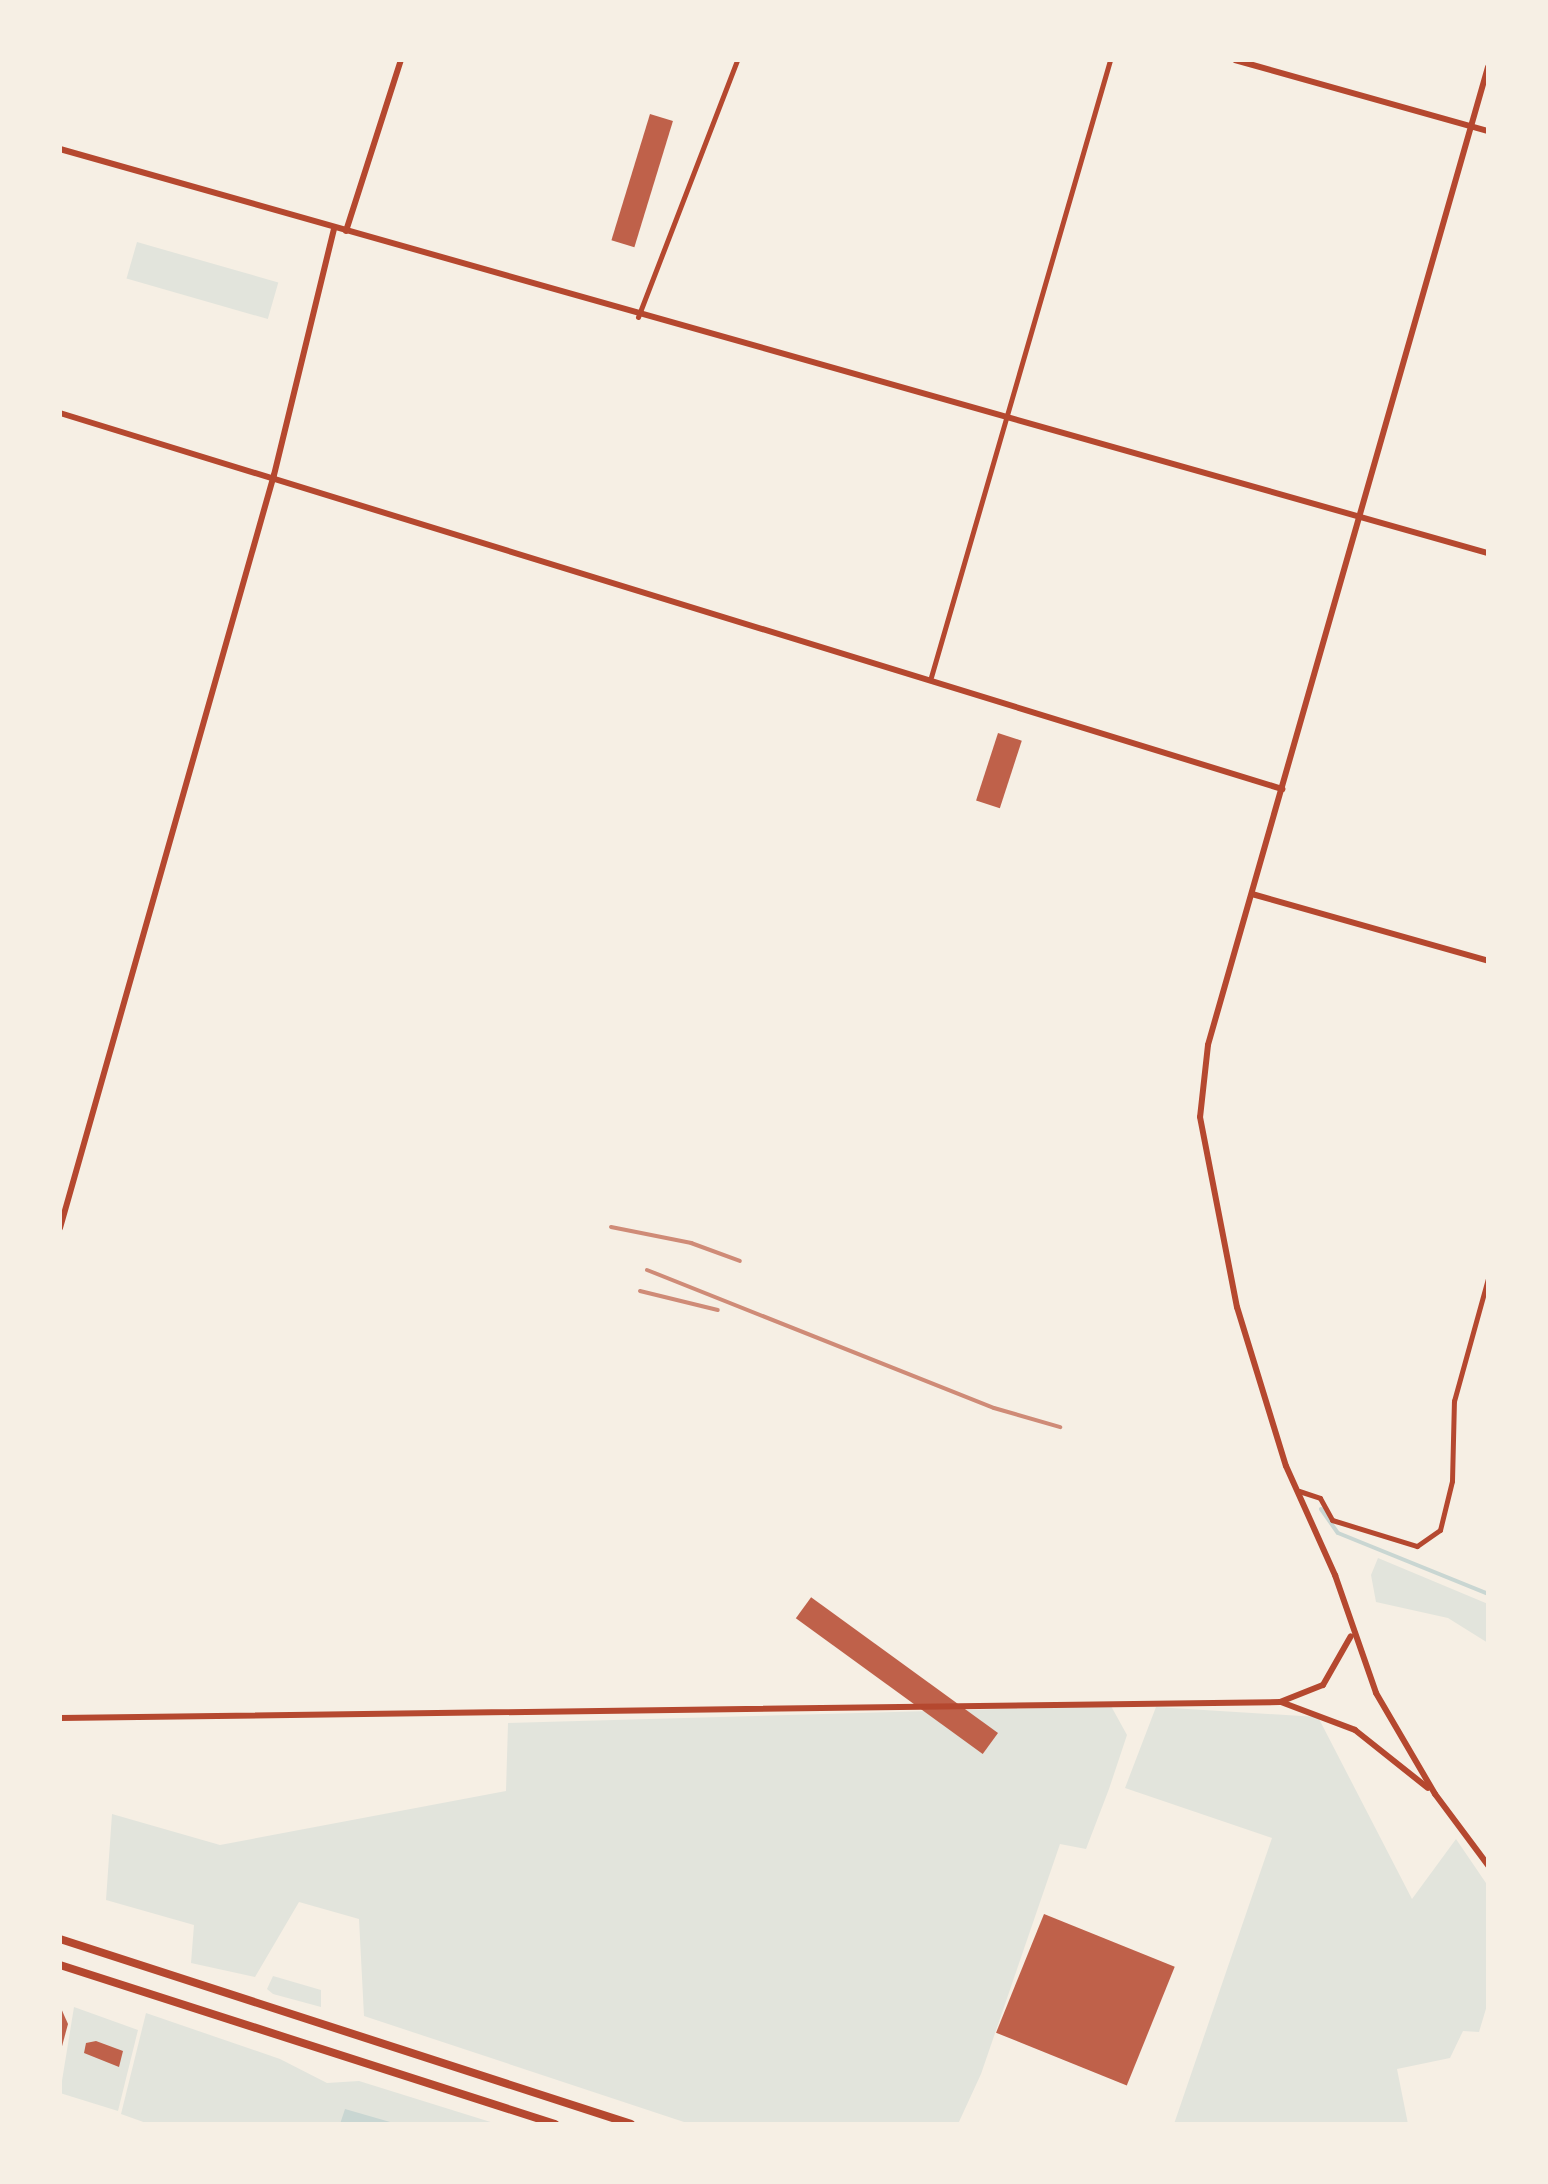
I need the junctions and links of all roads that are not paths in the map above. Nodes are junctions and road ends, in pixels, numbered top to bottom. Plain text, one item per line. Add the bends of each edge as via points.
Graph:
1 (401, 60) edge
2 (738, 60) edge
3 (1110, 60) edge
4 (1236, 60) edge
5 (1488, 67) edge
6 (1471, 127) junction
7 (1488, 132) edge
8 (60, 149) edge
9 (334, 229) junction
10 (346, 232) junction
11 (638, 317) junction
12 (60, 413) edge
13 (1006, 420) junction
14 (274, 475) junction
15 (1360, 518) junction
16 (1488, 554) edge
17 (931, 677) junction
18 (1282, 789) junction
19 (1252, 894) junction
20 (1488, 961) edge
21 (60, 1228) edge
22 (1488, 1278) edge
23 (1298, 1490) junction
24 (1351, 1634) junction
25 (1280, 1702) junction
26 (60, 1718) edge
27 (1434, 1794) junction
28 (1488, 1865) edge
29 (60, 1939) edge
30 (60, 1965) edge
31 (554, 2124) edge
32 (630, 2124) edge

1 - 10 street
2 - 11 street
3 - 13 street
4 - 6 street
5 - 6 street
6 - 7 street
6 - 15 street
8 - 9 street
9 - 10 street
9 - 14 street
10 - 11 street
11 - 13 street
12 - 14 street
13 - 15 street
13 - 17 street
14 - 17 street
14 - 21 street
15 - 16 street
15 - 18 street
17 - 18 street
18 - 19 street
19 - 20 street
19 - 23 street via 1208,1045 1202,1134 1237,1308
22 - 23 street via 1454,1400 1452,1481 1440,1530 1417,1546 1332,1520 1320,1498
23 - 24 street via 1336,1575
24 - 25 street via 1322,1685
24 - 27 street
25 - 26 street
25 - 27 street via 1355,1730
27 - 28 street
29 - 32 main road
30 - 31 main road

